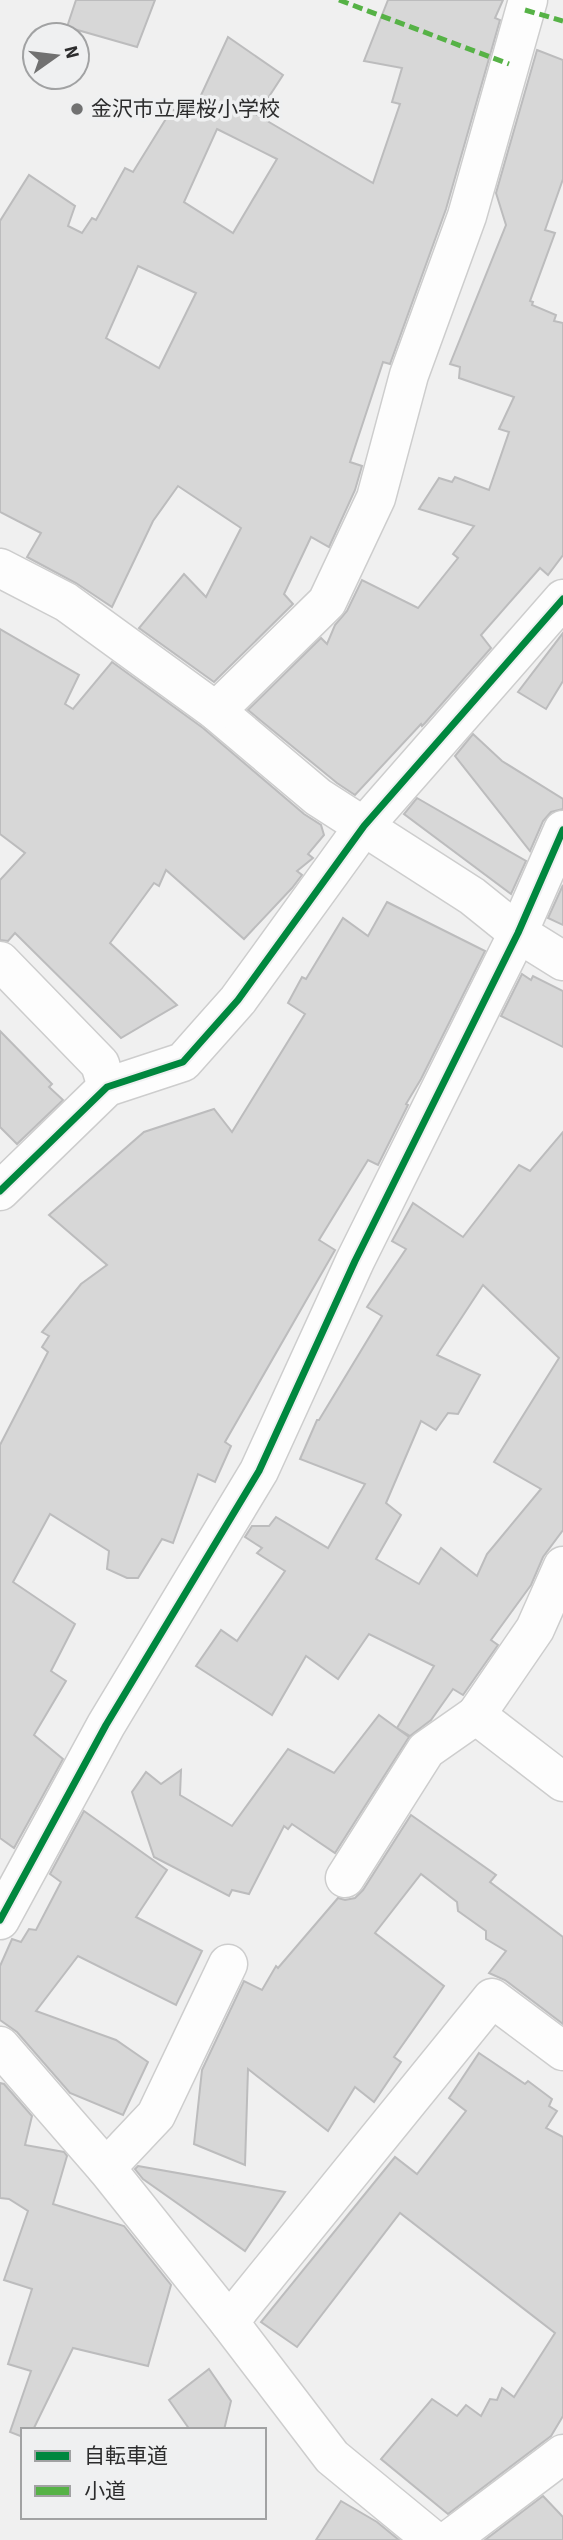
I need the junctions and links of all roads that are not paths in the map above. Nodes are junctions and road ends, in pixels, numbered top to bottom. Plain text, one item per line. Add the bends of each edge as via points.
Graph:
1 (528, 0) edge
2 (4, 578) edge
3 (563, 598) edge
4 (216, 711) junction
5 (363, 826) junction
6 (563, 830) edge
7 (518, 933) junction
8 (0, 961) edge
9 (563, 961) edge
10 (107, 1087) junction
11 (0, 1191) edge
12 (563, 1566) edge
13 (476, 1715) junction
14 (563, 1782) edge
15 (345, 1878) dead end
16 (0, 1920) edge
17 (228, 1964) dead end
18 (0, 2046) edge
19 (563, 2051) edge
20 (106, 2168) junction
21 (229, 2322) junction
22 (563, 2454) edge
23 (433, 2540) edge
24 (449, 2540) edge

1 - 4 street via 467,216 409,374 376,498 327,602
2 - 4 street via 66,602
3 - 5 street
4 - 5 street via 318,797
5 - 7 street
5 - 10 street via 238,1000 183,1062
6 - 7 street
7 - 9 street
7 - 16 street via 355,1261 259,1471 106,1725
8 - 10 street via 100,1064
10 - 11 street
12 - 13 street via 535,1629
13 - 14 street
13 - 15 street via 426,1750
17 - 20 street via 156,2115
18 - 20 street
19 - 21 street via 492,1997
20 - 21 street
21 - 23 street via 332,2457
22 - 24 street

